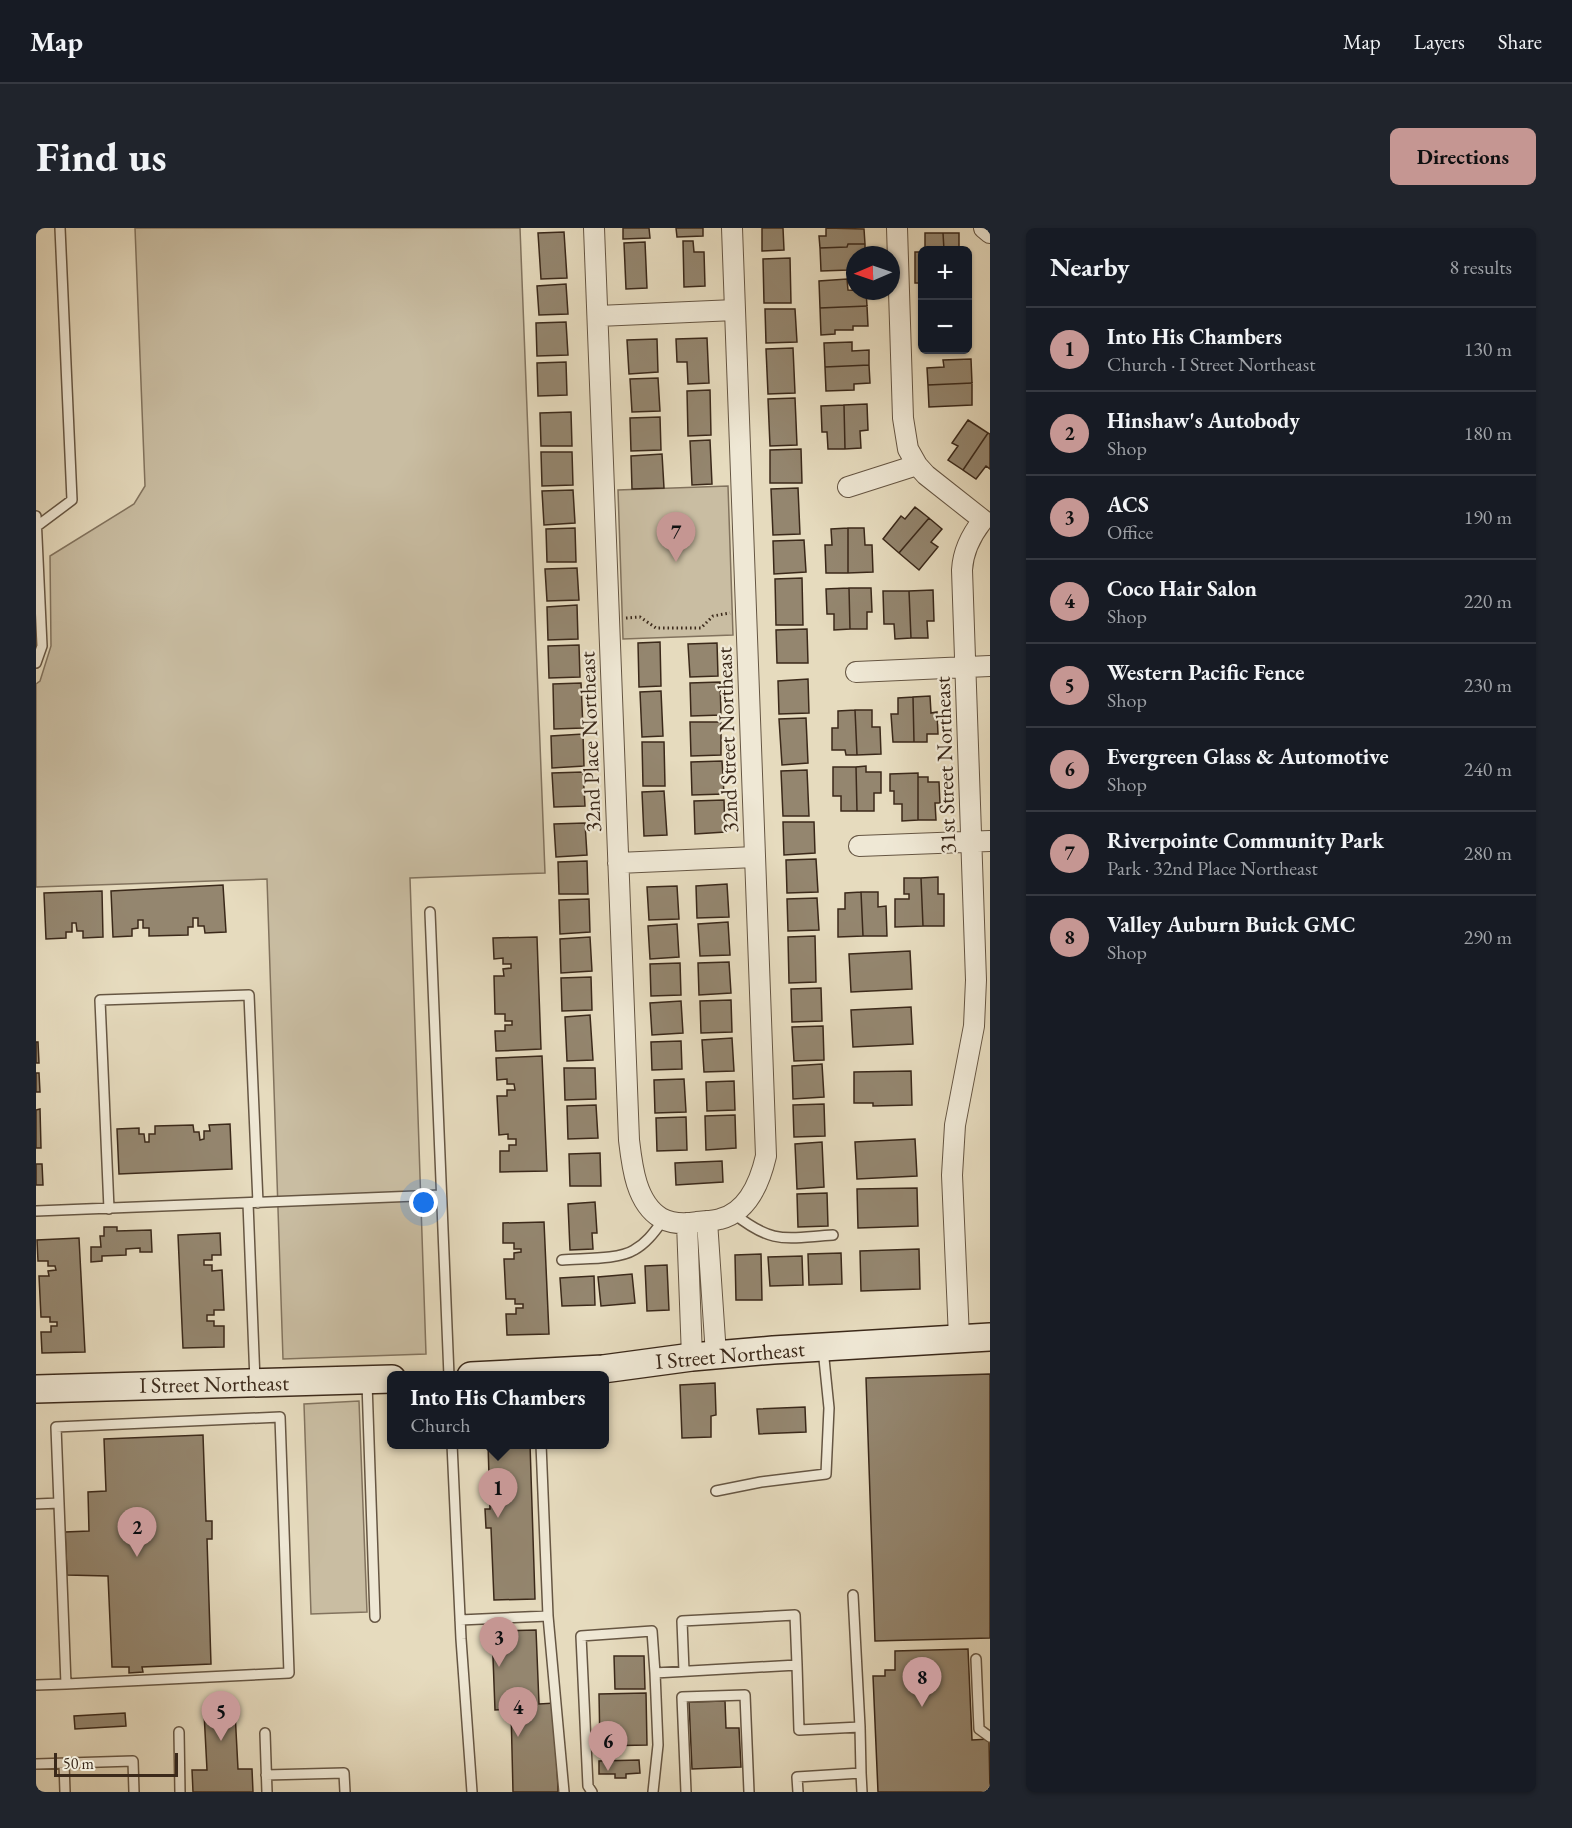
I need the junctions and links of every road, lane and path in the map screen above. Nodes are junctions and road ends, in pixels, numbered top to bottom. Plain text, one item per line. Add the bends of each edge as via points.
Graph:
1 (60, 228) edge
2 (594, 228) edge
3 (732, 228) edge
4 (897, 228) edge
5 (984, 228) edge
6 (990, 233) edge
7 (735, 310) junction
8 (598, 316) junction
9 (917, 465) junction
10 (848, 487) dead end
11 (36, 516) edge
12 (986, 517) edge
13 (36, 526) edge
14 (746, 613) junction
15 (609, 618) junction
16 (36, 663) edge
17 (990, 666) edge
18 (965, 667) junction
19 (856, 672) dead end
20 (981, 842) edge
21 (859, 846) dead end
22 (755, 857) junction
23 (618, 863) junction
24 (430, 912) dead end
25 (441, 1195) junction
26 (253, 1203) junction
27 (109, 1209) junction
28 (36, 1212) edge
29 (733, 1213) junction
30 (664, 1219) junction
31 (707, 1221) junction
32 (687, 1223) junction
33 (832, 1235) dead end
34 (562, 1260) dead end
35 (990, 1337) edge
36 (959, 1338) junction
37 (823, 1347) junction
38 (704, 1356) junction
39 (449, 1371) edge
40 (578, 1371) edge
41 (379, 1380) edge
42 (255, 1383) junction
43 (36, 1389) edge
44 (452, 1449) edge
45 (541, 1449) edge
46 (716, 1491) dead end
47 (59, 1503) junction
48 (36, 1504) edge
49 (853, 1595) dead end
50 (548, 1616) junction
51 (375, 1617) dead end
52 (460, 1620) junction
53 (976, 1659) dead end
54 (796, 1665) junction
55 (684, 1671) junction
56 (655, 1672) junction
57 (66, 1684) junction
58 (36, 1685) edge
59 (860, 1727) junction
60 (179, 1732) dead end
61 (265, 1733) dead end
62 (990, 1737) edge
63 (64, 1763) junction
64 (36, 1764) edge
65 (861, 1773) junction
66 (266, 1775) junction
67 (65, 1792) edge
68 (134, 1792) edge
69 (180, 1792) edge
70 (267, 1792) edge
71 (345, 1792) edge
72 (472, 1792) edge
73 (564, 1792) edge
74 (592, 1792) edge
75 (653, 1792) edge
76 (686, 1792) edge
77 (748, 1792) edge
78 (798, 1792) edge
79 (862, 1792) edge

1 - 13 lane via 72,500
2 - 8 street, 32nd Place Northeast
3 - 7 street, 32nd Street Northeast
4 - 9 street, 31st Street Northeast via 904,431
5 - 6 street
7 - 8 street
7 - 14 street, 32nd Street Northeast
8 - 15 street, 32nd Place Northeast
9 - 10 street
9 - 12 street, 31st Street Northeast
11 - 13 lane
12 - 18 street, 31st Street Northeast via 969,540 962,563
13 - 16 lane via 42,646
14 - 15 path via 718,614 701,627 656,628 640,617
14 - 22 street, 32nd Street Northeast
15 - 23 street, 32nd Place Northeast
17 - 18 street
18 - 19 street
18 - 20 street, 31st Street Northeast
20 - 21 street
20 - 36 street, 31st Street Northeast via 975,1006 956,1114 952,1175
22 - 23 street
22 - 29 street, 32nd Street Northeast via 766,1156 749,1199
23 - 30 street, 32nd Place Northeast via 632,1165 644,1199
24 - 25 lane
25 - 26 lane
25 - 39 lane
26 - 27 lane
26 - 27 lane via 249,994 100,1000
26 - 42 lane
27 - 28 lane
29 - 31 street
29 - 33 lane via 750,1227 774,1238
30 - 32 street
30 - 34 lane via 652,1236 632,1251
31 - 32 street
31 - 38 street
32 - 38 street
35 - 36 street, I Street Northeast
36 - 37 street, I Street Northeast
37 - 38 street, I Street Northeast
37 - 46 lane via 829,1408 826,1474
38 - 40 street, I Street Northeast
41 - 42 street, I Street Northeast
41 - 51 lane
42 - 43 street, I Street Northeast
44 - 52 lane
45 - 50 lane
47 - 48 lane
47 - 57 lane
47 - 57 lane via 56,1427 280,1418 289,1673
49 - 59 lane
50 - 52 lane
50 - 73 lane
52 - 72 lane
53 - 62 lane via 979,1729
54 - 55 lane
54 - 55 lane via 795,1615 682,1621
54 - 59 lane via 799,1730
55 - 56 lane
56 - 74 lane via 652,1631 581,1636 588,1786
56 - 75 lane via 657,1745
57 - 58 lane
59 - 65 lane
60 - 69 lane
61 - 66 lane
63 - 64 lane
63 - 67 lane
63 - 68 lane via 132,1761
65 - 78 lane via 797,1777
65 - 79 lane
66 - 70 lane
66 - 71 lane via 344,1773
76 - 77 lane via 682,1697 745,1695

